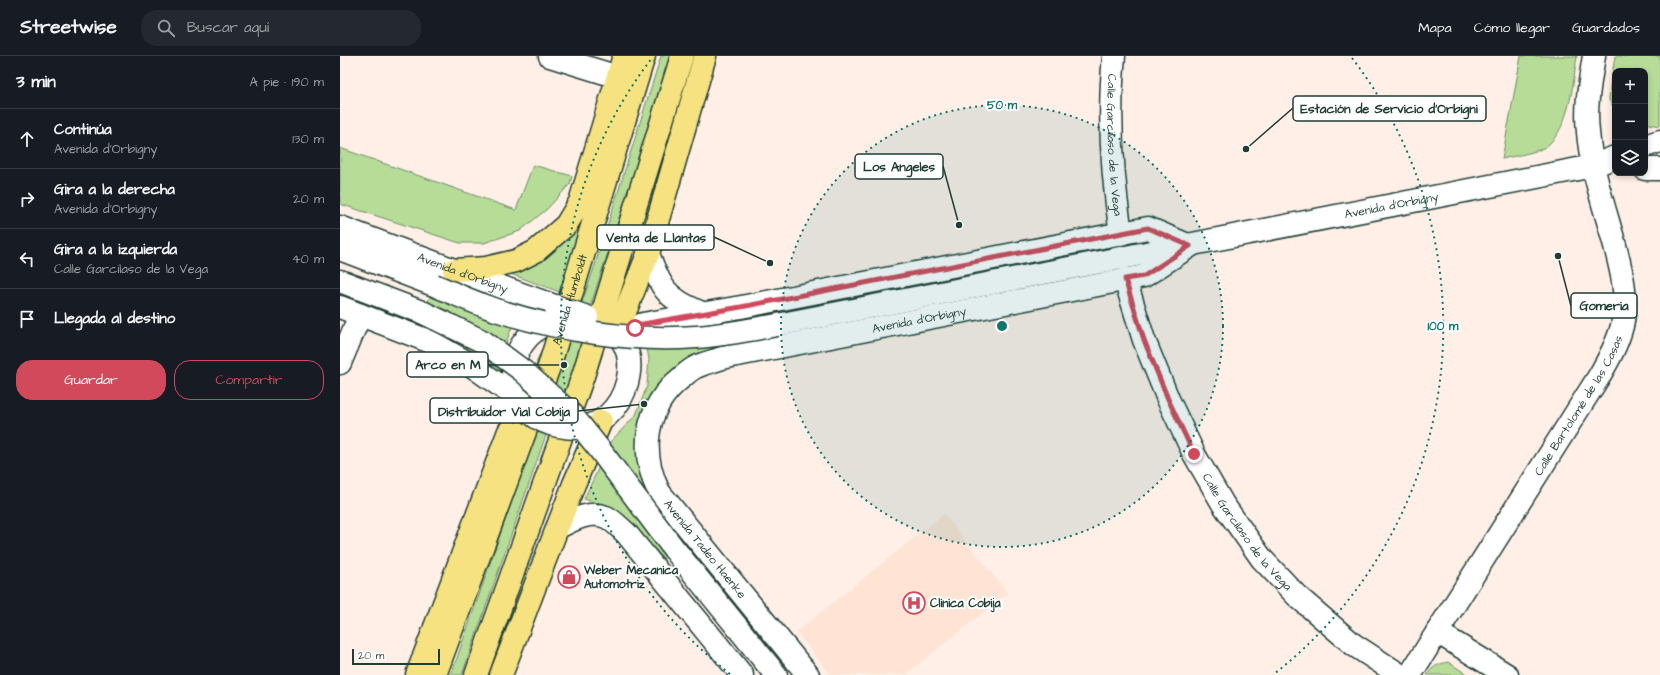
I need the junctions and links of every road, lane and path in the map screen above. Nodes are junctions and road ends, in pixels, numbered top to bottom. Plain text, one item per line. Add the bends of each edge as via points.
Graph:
1 (550, 56) edge
2 (624, 56) edge
3 (644, 56) edge
4 (682, 56) edge
5 (705, 56) edge
6 (1114, 56) edge
7 (1594, 56) edge
8 (618, 77) junction
9 (1660, 141) edge
10 (1648, 145) edge
11 (1612, 159) edge
12 (1593, 166) junction
13 (1612, 167) edge
14 (1648, 169) edge
15 (1660, 169) edge
16 (340, 226) edge
17 (1121, 234) junction
18 (1190, 246) junction
19 (340, 249) edge
20 (648, 254) junction
21 (454, 270) junction
22 (1125, 279) junction
23 (340, 281) edge
24 (340, 307) edge
25 (553, 313) junction
26 (702, 314) junction
27 (360, 315) junction
28 (615, 333) junction
29 (340, 363) edge
30 (520, 400) junction
31 (657, 406) joint
32 (601, 421) junction
33 (557, 528) junction
34 (1437, 632) junction
35 (417, 675) edge
36 (435, 675) edge
37 (476, 675) edge
38 (501, 675) edge
39 (742, 675) edge
40 (776, 675) edge
41 (808, 675) edge
42 (1400, 675) edge
43 (1410, 675) edge
44 (1507, 675) edge

1 - 8 main road
2 - 8 main road
3 - 36 main road, Avenida Humboldt via 549,367
4 - 37 main road via 583,376
5 - 20 main road
6 - 17 main road, Calle Garcilaso de la Vega via 1111,134 1116,206
7 - 12 main road, Calle Bartolomé de las Casas via 1587,105
8 - 21 main road via 580,202 566,225 536,251 516,260 486,268
9 - 10 main road
11 - 12 main road, Avenida d'Orbigny
12 - 13 main road, Avenida d'Orbigny
12 - 18 main road, Avenida d'Orbigny
12 - 34 main road, Calle Bartolomé de las Casas via 1622,274 1625,302 1615,348
14 - 15 main road
16 - 21 main road, Avenida d'Orbigny
17 - 18 main road via 1148,228
17 - 26 main road
18 - 19 main road, bridge via 777,325 695,337 630,336 553,325 496,310
18 - 22 main road, Avenida d'Orbigny via 1144,276
20 - 26 main road via 662,286 686,306
20 - 28 main road
21 - 25 main road, Avenida d'Orbigny
22 - 31 main road, Avenida d'Orbigny via 722,358 695,367 674,384
22 - 42 main road, Calle Garcilaso de la Vega via 1144,340 1168,399 1194,454 1223,504 1262,559 1297,596 1354,645
23 - 40 main road, bridge via 424,313 484,342 523,371 572,415 674,549
24 - 27 main road
25 - 28 main road, bridge via 587,317
25 - 30 main road via 527,337 519,349 514,363 514,378
26 - 28 main road via 643,324
27 - 29 main road
27 - 30 main road via 431,342 468,363
28 - 32 main road via 628,353 627,386 614,409
30 - 32 main road, bridge via 525,408 541,421 566,428 578,428
30 - 35 main road
31 - 41 main road, Avenida Tadeo Haenke via 649,426 648,444 652,478 659,492
32 - 33 main road
33 - 38 main road
33 - 39 main road via 582,516 606,517 626,533
34 - 43 main road, Calle Bartolomé de las Casas
34 - 44 main road

